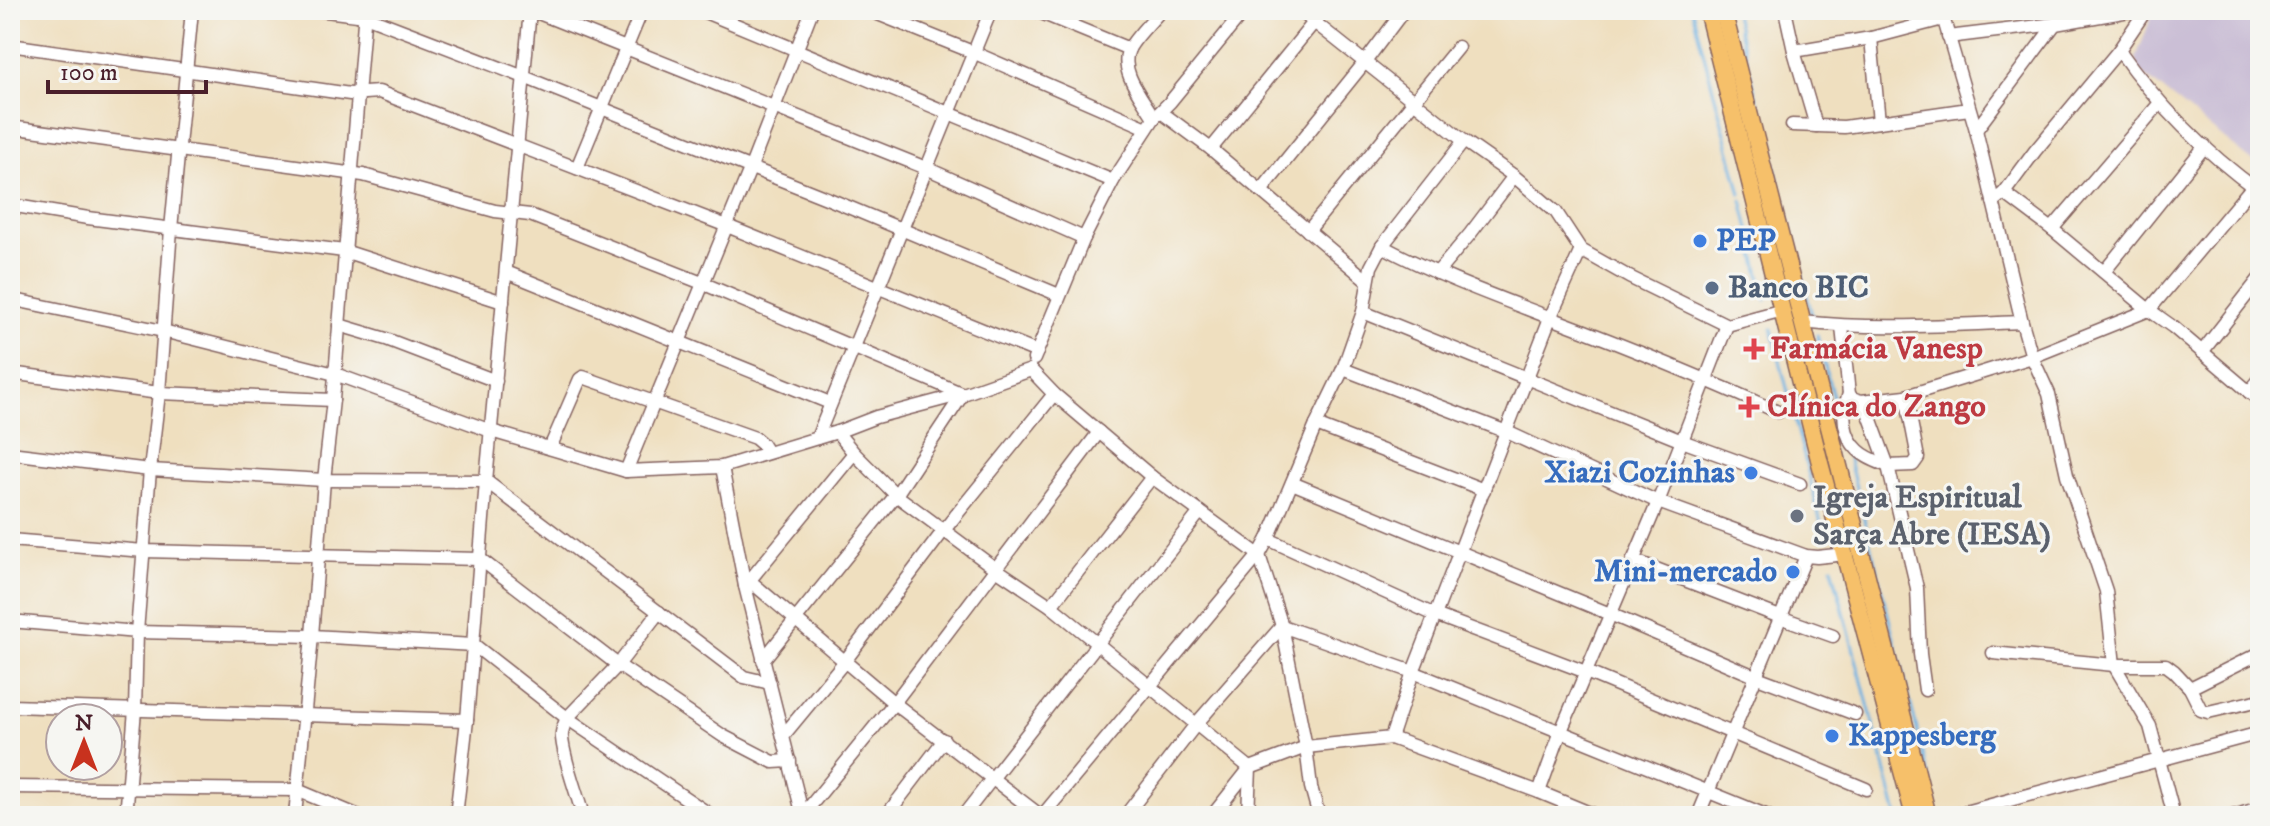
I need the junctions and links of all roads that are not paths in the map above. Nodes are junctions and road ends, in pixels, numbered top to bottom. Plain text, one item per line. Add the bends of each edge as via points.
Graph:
1 (192, 10) edge
2 (318, 10) edge
3 (530, 10) edge
4 (642, 10) edge
5 (700, 10) edge
6 (812, 10) edge
7 (868, 10) edge
8 (991, 10) edge
9 (1034, 10) edge
10 (1161, 10) edge
11 (1245, 10) edge
12 (1299, 10) edge
13 (1324, 10) edge
14 (1404, 10) edge
15 (1707, 10) edge
16 (1723, 10) edge
17 (1785, 10) edge
18 (2129, 10) edge
19 (2146, 10) edge
20 (365, 13) edge
21 (1942, 14) edge
22 (1314, 22) junction
23 (2055, 24) junction
24 (2134, 29) junction
25 (1948, 37) junction
26 (1871, 38) junction
27 (10, 45) edge
28 (1458, 47) dead end
29 (626, 49) junction
30 (796, 49) junction
31 (1129, 49) junction
32 (2119, 50) junction
33 (1794, 51) junction
34 (975, 53) junction
35 (1365, 62) junction
36 (187, 72) junction
37 (524, 77) junction
38 (359, 93) junction
39 (1414, 100) junction
40 (2160, 103) junction
41 (773, 108) junction
42 (601, 109) junction
43 (1969, 109) junction
44 (950, 112) junction
45 (1154, 120) junction
46 (1879, 122) junction
47 (1792, 125) dead end
48 (1816, 126) junction
49 (10, 127) edge
50 (1976, 130) junction
51 (1464, 141) junction
52 (519, 145) junction
53 (2205, 146) junction
54 (1211, 149) junction
55 (178, 150) junction
56 (577, 168) junction
57 (926, 168) junction
58 (750, 169) junction
59 (351, 173) junction
60 (1514, 176) junction
61 (1113, 181) junction
62 (2256, 190) edge
63 (1261, 191) junction
64 (2004, 193) junction
65 (1993, 202) junction
66 (10, 205) edge
67 (512, 214) junction
68 (727, 226) junction
69 (171, 229) junction
70 (900, 229) junction
71 (2052, 229) junction
72 (1308, 231) junction
73 (1084, 238) junction
74 (1382, 246) junction
75 (1581, 250) junction
76 (344, 251) junction
77 (506, 272) junction
78 (2104, 272) junction
79 (1437, 273) junction
80 (2260, 278) edge
81 (1368, 281) junction
82 (702, 283) junction
83 (876, 287) junction
84 (1059, 295) junction
85 (10, 299) edge
86 (503, 302) junction
87 (1783, 310) junction
88 (2149, 310) junction
89 (1363, 312) junction
90 (1550, 318) junction
91 (1802, 322) junction
92 (2022, 322) junction
93 (339, 325) junction
94 (1727, 325) junction
95 (1842, 327) junction
96 (163, 331) junction
97 (678, 341) junction
98 (854, 346) junction
99 (1037, 352) junction
100 (2202, 352) junction
101 (2032, 357) junction
102 (1343, 369) junction
103 (1031, 370) junction
104 (10, 373) edge
105 (335, 374) junction
106 (1528, 378) junction
107 (1704, 378) junction
108 (2260, 379) edge
109 (496, 381) junction
110 (2249, 392) junction
111 (159, 393) junction
112 (963, 394) junction
113 (1054, 394) junction
114 (1849, 394) junction
115 (1906, 396) junction
116 (333, 400) junction
117 (1864, 401) junction
118 (2260, 401) edge
119 (655, 402) junction
120 (830, 403) junction
121 (1778, 412) dead end
122 (1316, 425) junction
123 (491, 431) junction
124 (837, 432) junction
125 (1099, 432) junction
126 (1507, 432) junction
127 (817, 438) junction
128 (1682, 441) junction
129 (550, 448) junction
130 (767, 452) junction
131 (10, 453) edge
132 (854, 453) junction
133 (1888, 466) junction
134 (722, 467) junction
135 (150, 470) junction
136 (626, 471) junction
137 (1152, 477) junction
138 (324, 480) junction
139 (486, 481) junction
140 (1292, 483) junction
141 (1800, 484) dead end
142 (1484, 490) junction
143 (896, 495) junction
144 (1658, 502) junction
145 (1200, 512) junction
146 (944, 530) junction
147 (1268, 539) junction
148 (10, 540) edge
149 (144, 551) junction
150 (1460, 552) junction
151 (1846, 554) junction
152 (1259, 555) junction
153 (1806, 556) junction
154 (319, 557) junction
155 (480, 559) junction
156 (1633, 560) junction
157 (996, 569) junction
158 (747, 584) junction
159 (1051, 606) junction
160 (659, 612) junction
161 (1610, 614) junction
162 (1435, 615) junction
163 (1780, 617) junction
164 (10, 621) edge
165 (797, 621) junction
166 (1282, 626) junction
167 (137, 632) junction
168 (312, 636) junction
169 (1833, 636) dead end
170 (1097, 643) junction
171 (474, 645) junction
172 (1993, 653) dead end
173 (2260, 653) edge
174 (763, 660) junction
175 (845, 661) junction
176 (618, 665) junction
177 (2114, 665) junction
178 (1413, 672) junction
179 (1586, 672) junction
180 (1757, 677) junction
181 (770, 683) junction
182 (1150, 685) junction
183 (2190, 688) junction
184 (1925, 690) dead end
185 (2260, 700) edge
186 (894, 703) junction
187 (10, 706) edge
188 (135, 710) junction
189 (1855, 714) dead end
190 (304, 715) junction
191 (567, 718) junction
192 (467, 720) junction
193 (1197, 723) junction
194 (1561, 731) junction
195 (1733, 733) junction
196 (2260, 733) edge
197 (783, 736) junction
198 (1391, 738) junction
199 (944, 740) junction
200 (1306, 747) junction
201 (2160, 760) junction
202 (790, 761) junction
203 (1250, 768) junction
204 (993, 778) junction
205 (10, 787) edge
206 (128, 788) junction
207 (1866, 789) dead end
208 (297, 790) junction
209 (1708, 791) junction
210 (1539, 792) junction
211 (698, 807) junction
212 (2260, 808) edge
213 (1971, 813) edge
214 (126, 816) edge
215 (295, 816) edge
216 (359, 816) edge
217 (456, 816) edge
218 (583, 816) edge
219 (669, 816) edge
220 (712, 816) edge
221 (803, 816) edge
222 (886, 816) edge
223 (963, 816) edge
224 (1042, 816) edge
225 (1125, 816) edge
226 (1212, 816) edge
227 (1248, 816) edge
228 (1319, 816) edge
229 (1597, 816) edge
230 (1698, 816) edge
231 (1768, 816) edge
232 (1914, 816) edge
233 (1928, 816) edge
234 (1950, 816) edge
235 (2174, 816) edge
236 (2233, 816) edge

1 - 36 street
2 - 20 street
3 - 29 street
3 - 37 street
4 - 29 street
5 - 30 street
6 - 30 street
7 - 34 street
8 - 34 street
9 - 31 street
10 - 31 street
11 - 45 street
12 - 22 street
13 - 22 street
14 - 35 street
15 - 87 main road
16 - 91 main road
17 - 33 street
18 - 23 street
18 - 24 street
19 - 24 street
20 - 37 street
20 - 38 street
21 - 25 street
21 - 26 street
22 - 35 street
22 - 54 street
23 - 25 street
23 - 50 street
24 - 32 street
25 - 43 street
26 - 33 street
26 - 46 street
27 - 36 street
28 - 39 street
29 - 41 street
29 - 42 street
30 - 41 street
30 - 44 street
31 - 45 street via 1127,69
32 - 40 street
32 - 64 street
33 - 48 street
34 - 44 street
34 - 45 street
35 - 39 street
35 - 63 street
36 - 38 street
36 - 55 street
37 - 42 street
37 - 52 street
38 - 52 street via 379,92
38 - 59 street
39 - 51 street
39 - 72 street
40 - 53 street
40 - 71 street
41 - 57 street
41 - 58 street
42 - 56 street
42 - 58 street
43 - 46 street
43 - 50 street
44 - 57 street
44 - 61 street
45 - 54 street
45 - 61 street
46 - 48 street
47 - 48 street
49 - 55 street
50 - 65 street
51 - 60 street
51 - 74 street
52 - 56 street
52 - 67 street
53 - 62 street
53 - 78 street
54 - 63 street
55 - 59 street
55 - 69 street
56 - 68 street
57 - 70 street
57 - 73 street
58 - 68 street
58 - 70 street
59 - 67 street
59 - 76 street
60 - 75 street via 1556,212
60 - 79 street
61 - 73 street
62 - 88 street
63 - 72 street
64 - 65 street
64 - 71 street
65 - 92 street
66 - 69 street
67 - 77 street
67 - 82 street via 530,215
68 - 82 street
68 - 83 street
69 - 76 street
69 - 96 street
70 - 83 street
70 - 84 street
71 - 78 street
72 - 81 street
73 - 84 street
74 - 79 street
74 - 81 street
75 - 90 street
75 - 94 street
76 - 86 street
76 - 93 street
77 - 86 street
77 - 97 street
78 - 88 street
79 - 90 street
80 - 100 street
81 - 89 street
82 - 97 street
82 - 98 street
83 - 98 street
83 - 99 street
84 - 99 street
85 - 96 street
86 - 109 street
87 - 94 street
87 - 151 main road
88 - 100 street
88 - 101 street
89 - 102 street
89 - 106 street
90 - 106 street
90 - 107 street
91 - 95 street
91 - 233 main road
92 - 95 street
92 - 101 street
93 - 105 street
93 - 109 street
94 - 107 street
95 - 114 street
96 - 105 street
96 - 111 street
97 - 119 street
97 - 120 street
98 - 112 street
98 - 120 street
99 - 103 street
100 - 110 street
101 - 115 street
101 - 177 street via 2049,394 2067,475 2106,591
102 - 122 street
102 - 126 street
103 - 112 street
103 - 113 street
104 - 111 street
105 - 116 street
105 - 123 street
106 - 126 street
106 - 128 street
107 - 121 street
107 - 128 street
108 - 110 street
109 - 123 street
110 - 118 street
111 - 116 street
111 - 135 street
112 - 124 street
112 - 143 street
113 - 125 street
113 - 146 street
114 - 117 street
114 - 133 street via 1843,415 1849,437 1865,456
115 - 117 street
115 - 133 street via 1918,458 1913,465
116 - 138 street
117 - 133 street
119 - 129 street via 583,377
119 - 130 street via 755,438
119 - 136 street
120 - 127 street
122 - 140 street
122 - 142 street
123 - 129 street
123 - 139 street
124 - 127 street
124 - 132 street
125 - 137 street
125 - 157 street
126 - 142 street
126 - 144 street
127 - 130 street
128 - 141 street
128 - 144 street
129 - 136 street
130 - 134 street
131 - 135 street
132 - 143 street
132 - 158 street
133 - 184 street via 1917,588
134 - 136 street
134 - 158 street
135 - 138 street
135 - 149 street
137 - 145 street
137 - 159 street
138 - 139 street
138 - 154 street
139 - 155 street
139 - 160 street
140 - 147 street
140 - 150 street
142 - 150 street
143 - 146 street
143 - 165 street
144 - 153 street
144 - 156 street
145 - 152 street
145 - 170 street
146 - 157 street
146 - 175 street
147 - 152 street
147 - 162 street
148 - 149 street
149 - 154 street
149 - 167 street
150 - 161 street
150 - 162 street
151 - 153 street
151 - 232 main road
152 - 166 street
152 - 182 street
153 - 163 street
154 - 155 street
154 - 168 street
155 - 171 street
155 - 176 street
156 - 161 street
156 - 163 street
157 - 159 street
157 - 186 street
158 - 165 street
158 - 174 street
159 - 170 street
160 - 176 street
160 - 181 street via 744,677
161 - 179 street
161 - 180 street
162 - 178 street
162 - 179 street
163 - 169 street
163 - 180 street
164 - 167 street
165 - 174 street
165 - 175 street
166 - 178 street
166 - 193 street
166 - 200 street
167 - 168 street
167 - 188 street
168 - 171 street
168 - 190 street
170 - 182 street
170 - 204 street
171 - 191 street
171 - 192 street
172 - 177 street
173 - 183 street
174 - 181 street
175 - 186 street
175 - 197 street
176 - 191 street
176 - 202 street via 723,736 773,762
177 - 183 street via 2166,665
177 - 201 street via 2150,726
178 - 194 street
178 - 198 street
179 - 194 street
179 - 195 street
180 - 189 street
180 - 195 street
181 - 197 street
182 - 193 street
182 - 224 street
183 - 185 street via 2201,710 2208,712
186 - 199 street
186 - 221 street
187 - 188 street
188 - 190 street
188 - 206 street
190 - 192 street
190 - 208 street
191 - 211 street
191 - 218 street via 562,737
192 - 217 street
193 - 203 street
193 - 225 street
194 - 209 street
194 - 210 street
195 - 207 street
195 - 209 street
196 - 201 street
197 - 202 street
198 - 200 street
198 - 210 street
199 - 204 street
199 - 222 street
200 - 203 street
200 - 228 street
201 - 213 street
201 - 235 street
202 - 221 street
203 - 226 street
203 - 227 street
204 - 223 street
204 - 224 street
205 - 206 street
206 - 208 street
206 - 214 street
208 - 215 street
208 - 216 street
209 - 230 street
209 - 231 street
210 - 229 street
211 - 219 street
211 - 220 street
212 - 236 street
213 - 234 street

